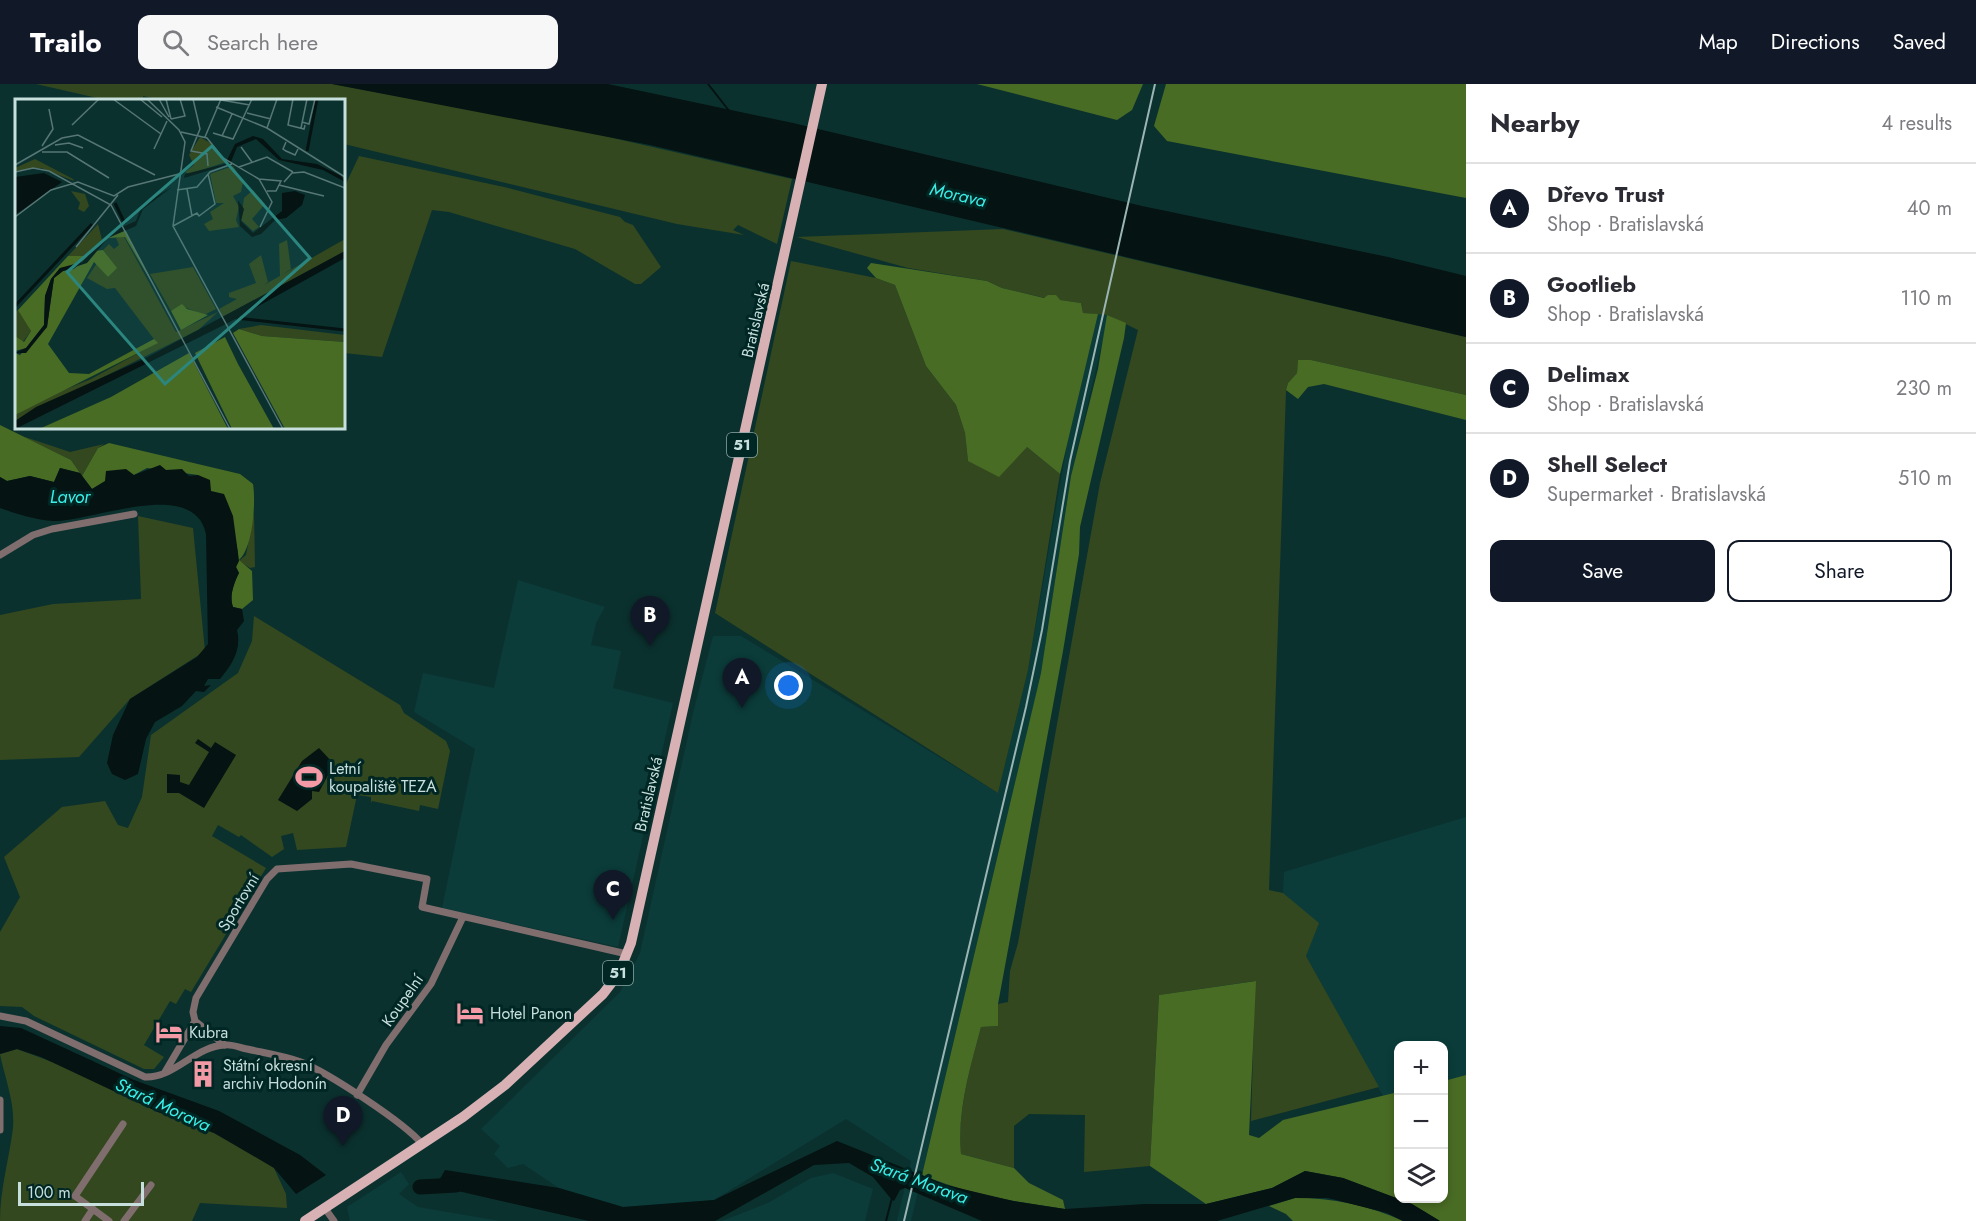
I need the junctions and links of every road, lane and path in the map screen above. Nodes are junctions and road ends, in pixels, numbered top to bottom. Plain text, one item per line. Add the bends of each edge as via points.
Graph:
1 (822, 84) edge
2 (134, 514) dead end
3 (0, 555) edge
4 (463, 917) junction
5 (627, 954) junction
6 (0, 1016) edge
7 (195, 1021) junction
8 (225, 1045) junction
9 (164, 1074) junction
10 (357, 1095) junction
11 (0, 1100) edge
12 (123, 1124) dead end
13 (0, 1130) edge
14 (422, 1144) junction
15 (151, 1185) dead end
16 (324, 1207) junction
17 (93, 1209) junction
18 (85, 1221) edge
19 (109, 1221) edge
20 (124, 1221) edge
21 (305, 1221) edge
22 (334, 1221) edge

1 - 5 main road, Bratislavská / 51
2 - 3 street via 52,528
4 - 5 street
4 - 7 street, Sportovní via 422,907 427,879 351,864 278,869 267,879 196,998
4 - 10 street, Koupelní via 431,984 386,1045
5 - 14 main road, Bratislavská / 51 via 613,982 581,1015 490,1098
6 - 9 street via 26,1021 145,1077
7 - 8 street
7 - 9 street
8 - 9 street via 201,1053
8 - 10 street via 302,1063
10 - 14 street via 401,1124
11 - 13 street
12 - 17 street via 75,1196
14 - 16 main road, Bratislavská / 51
15 - 20 street
16 - 21 main road, 51
16 - 22 street
17 - 18 street
17 - 19 street

